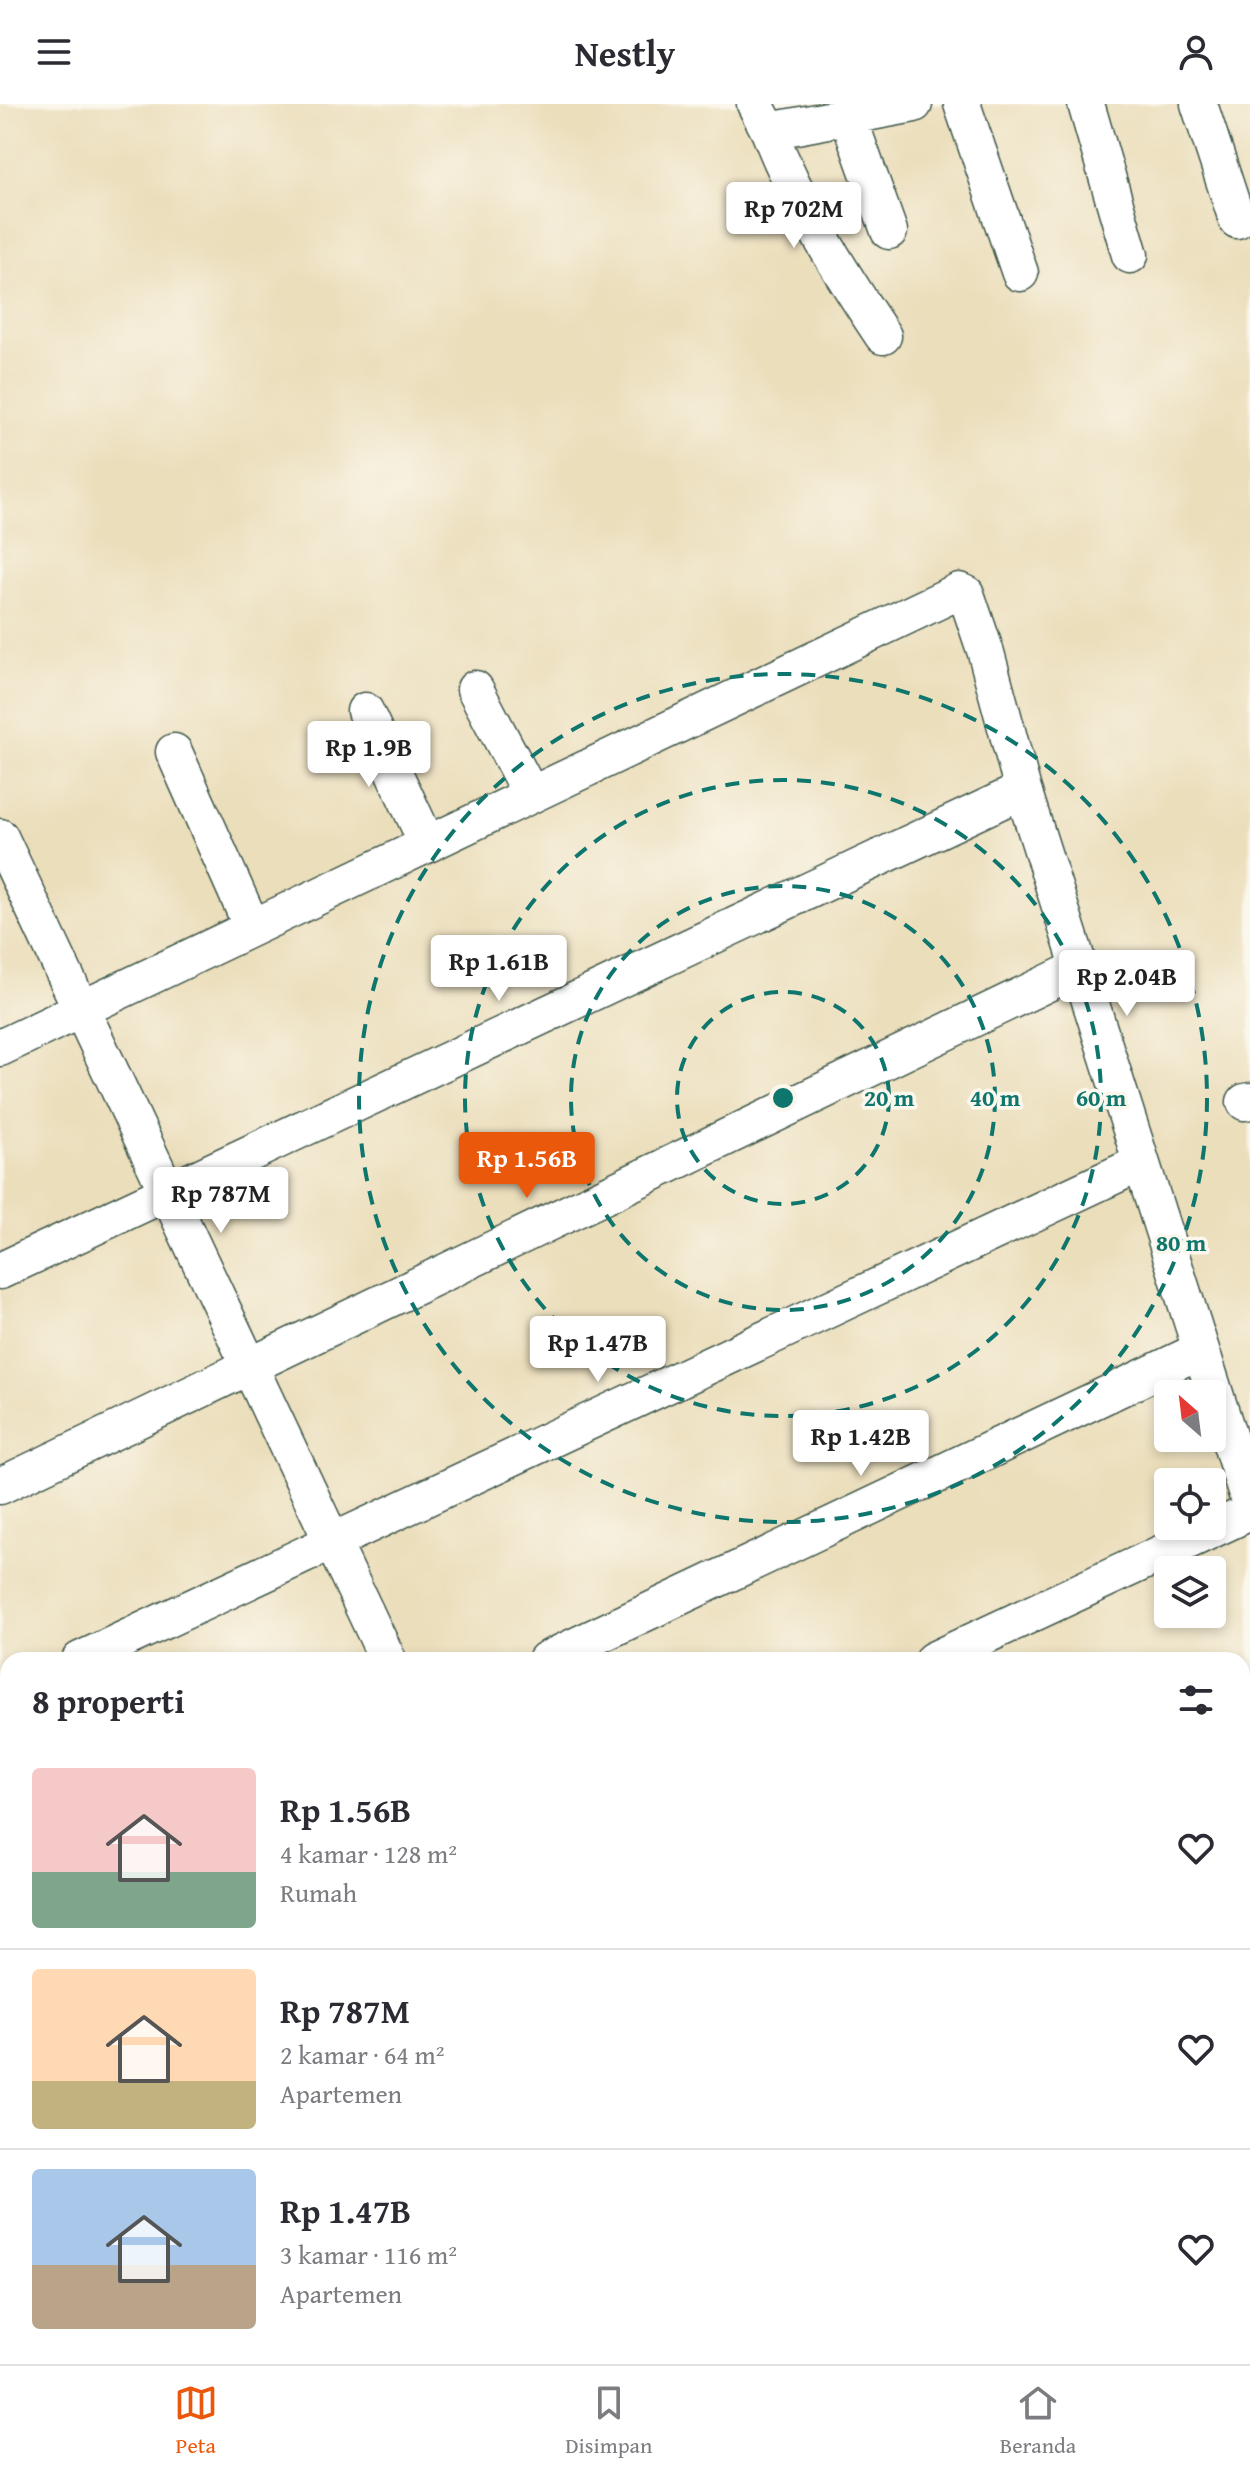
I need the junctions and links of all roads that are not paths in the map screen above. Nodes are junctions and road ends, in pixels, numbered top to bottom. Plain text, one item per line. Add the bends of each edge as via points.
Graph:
1 (914, 104) edge
2 (962, 104) edge
3 (1086, 104) edge
4 (1199, 104) edge
5 (762, 118) edge
6 (849, 119) junction
7 (1237, 220) dead end
8 (889, 231) dead end
9 (1130, 255) dead end
10 (1020, 273) dead end
11 (883, 336) dead end
12 (475, 689) dead end
13 (365, 711) dead end
14 (174, 752) dead end
15 (1023, 790) junction
16 (530, 793) junction
17 (0, 838) edge
18 (427, 843) junction
19 (252, 927) junction
20 (1079, 968) junction
21 (81, 1009) junction
22 (0, 1048) edge
23 (1141, 1163) junction
24 (168, 1192) junction
25 (0, 1271) edge
26 (1201, 1350) junction
27 (250, 1367) junction
28 (0, 1486) edge
29 (1250, 1504) edge
30 (1250, 1512) edge
31 (332, 1542) junction
32 (97, 1652) edge
33 (384, 1652) edge
34 (563, 1652) edge
35 (950, 1652) edge

1 - 6 street
2 - 10 street
3 - 9 street
4 - 7 street
5 - 6 street
5 - 11 street via 791,188
6 - 8 street
12 - 16 street
13 - 18 street
14 - 19 street
15 - 16 street via 966,594 954,590
15 - 20 street
15 - 24 street
16 - 18 street
17 - 21 street
18 - 19 street
19 - 21 street
20 - 23 street
20 - 27 street
21 - 22 street
21 - 24 street
23 - 26 street
23 - 31 street
24 - 25 street
24 - 27 street
26 - 29 street
26 - 34 street
27 - 28 street
27 - 31 street
30 - 35 street
31 - 32 street
31 - 33 street

